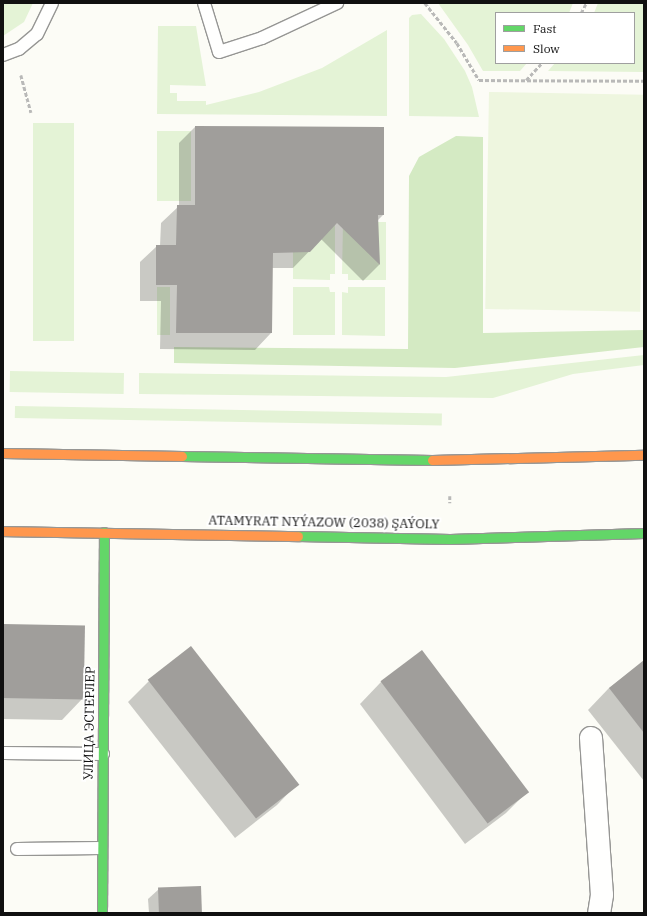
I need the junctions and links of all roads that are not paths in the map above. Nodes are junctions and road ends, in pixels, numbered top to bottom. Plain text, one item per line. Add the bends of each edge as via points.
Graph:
1 (52, 3) edge
2 (204, 3) edge
3 (337, 3) edge
4 (3, 55) edge
5 (3, 453) edge
6 (644, 455) edge
7 (3, 531) edge
8 (104, 532) junction
9 (644, 533) edge
10 (591, 738) dead end
11 (3, 753) edge
12 (103, 754) junction
13 (101, 848) junction
14 (17, 849) dead end
15 (102, 913) edge
16 (599, 913) edge

1 - 4 lane via 37,34 19,49
2 - 3 lane via 219,52 262,38
5 - 6 main road via 450,460
7 - 8 main road, ATAMYRAT NYÝAZOW (2038) ŞAÝOLY
8 - 9 main road, ATAMYRAT NYÝAZOW (2038) ŞAÝOLY via 450,539
8 - 12 main road, УЛИЦА ЭСГЕРЛЕР
10 - 16 street via 602,895
11 - 12 lane
12 - 13 main road, УЛИЦА ЭСГЕРЛЕР
13 - 14 lane
13 - 15 main road, УЛИЦА ЭСГЕРЛЕР

